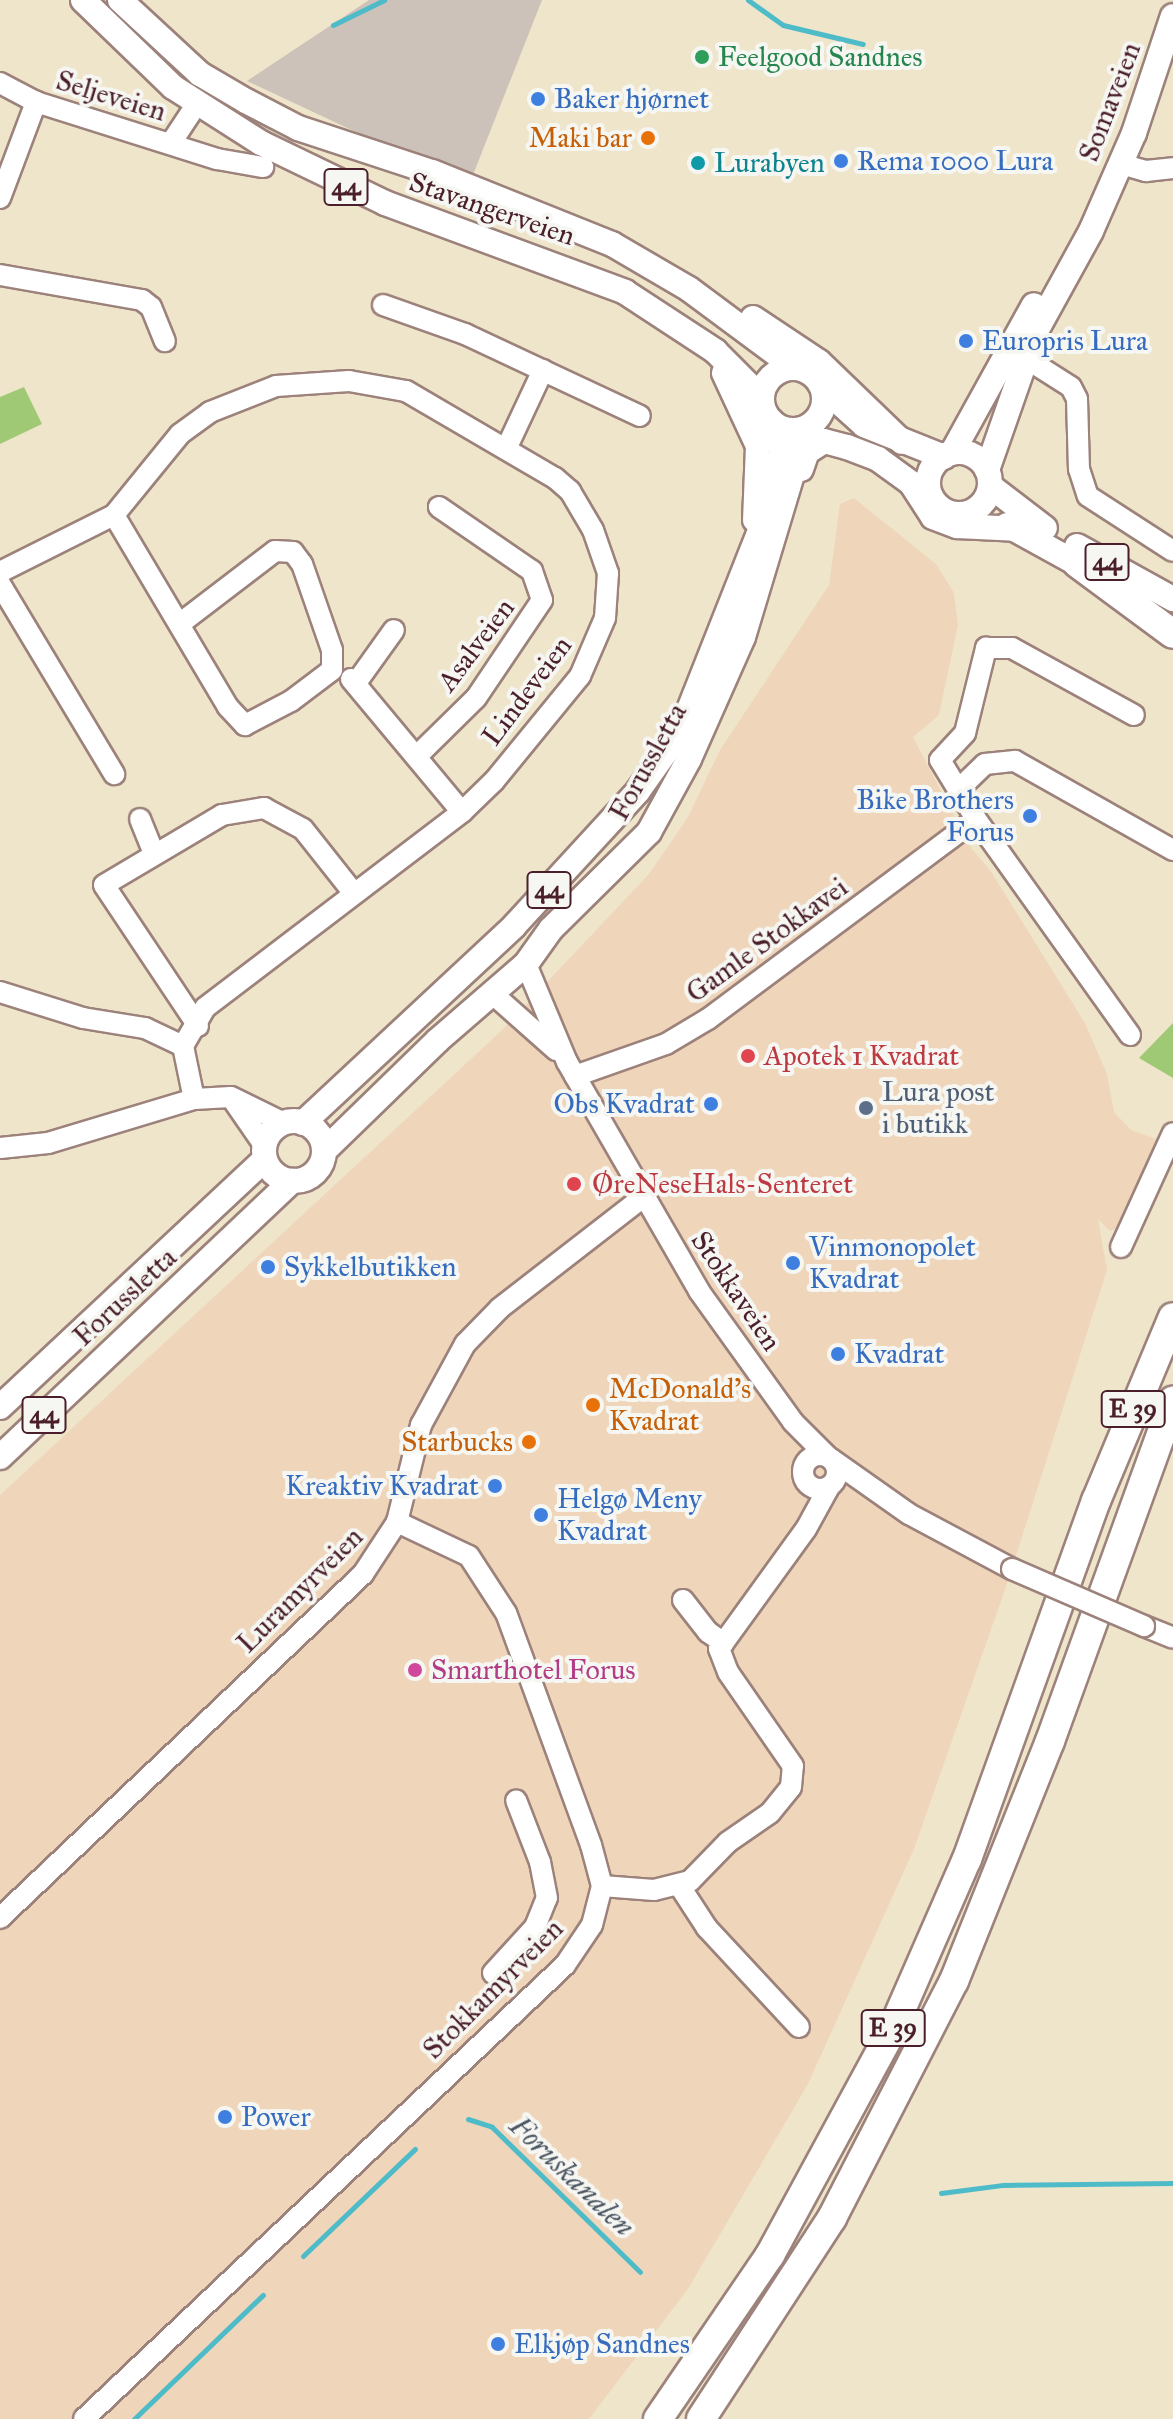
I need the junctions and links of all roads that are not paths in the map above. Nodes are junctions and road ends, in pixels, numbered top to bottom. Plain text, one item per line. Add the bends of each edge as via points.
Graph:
1 (83, 0) edge
2 (120, 0) edge
3 (1173, 16) edge
4 (0, 83) edge
5 (36, 102) junction
6 (196, 105) junction
7 (171, 143) junction
8 (1121, 164) junction
9 (263, 167) dead end
10 (1173, 168) edge
11 (0, 198) edge
12 (0, 275) edge
13 (689, 289) junction
14 (643, 302) junction
15 (383, 305) dead end
16 (165, 341) dead end
17 (1018, 353) junction
18 (794, 367) junction
19 (543, 370) junction
20 (822, 387) junction
21 (762, 398) junction
22 (640, 416) dead end
23 (771, 421) junction
24 (807, 428) junction
25 (902, 442) junction
26 (507, 447) junction
27 (948, 455) junction
28 (988, 478) junction
29 (929, 488) junction
30 (439, 507) dead end
31 (971, 512) junction
32 (114, 515) junction
33 (780, 520) junction
34 (1020, 529) junction
35 (753, 538) junction
36 (1173, 551) edge
37 (1077, 563) junction
38 (0, 572) edge
39 (0, 584) edge
40 (1173, 599) edge
41 (1173, 618) edge
42 (182, 622) junction
43 (394, 630) dead end
44 (1173, 634) edge
45 (1134, 715) dead end
46 (418, 755) junction
47 (114, 774) dead end
48 (959, 789) junction
49 (462, 812) junction
50 (140, 819) dead end
51 (976, 819) junction
52 (1173, 850) edge
53 (154, 853) junction
54 (353, 892) junction
55 (526, 964) junction
56 (0, 992) edge
57 (494, 995) junction
58 (198, 1026) junction
59 (1130, 1035) dead end
60 (183, 1046) junction
61 (571, 1069) junction
62 (231, 1097) junction
63 (194, 1099) junction
64 (293, 1123) junction
65 (1173, 1133) edge
66 (0, 1148) edge
67 (324, 1151) junction
68 (264, 1152) junction
69 (292, 1181) junction
70 (642, 1198) junction
71 (1121, 1247) dead end
72 (1173, 1317) edge
73 (1173, 1401) edge
74 (0, 1407) edge
75 (793, 1422) junction
76 (0, 1457) edge
77 (829, 1458) junction
78 (804, 1474) junction
79 (831, 1484) junction
80 (883, 1495) junction
81 (397, 1522) junction
82 (806, 1529) junction
83 (683, 1600) dead end
84 (1173, 1638) edge
85 (724, 1643) junction
86 (516, 1800) dead end
87 (679, 1885) junction
88 (602, 1886) junction
89 (0, 1918) edge
90 (493, 1973) dead end
91 (799, 2027) dead end
92 (84, 2419) edge
93 (658, 2419) edge
94 (701, 2419) edge

1 - 6 main road, Stavangerveien / 44
2 - 13 main road, Stavangerveien / 44 via 200,74 281,119 541,212 612,244
3 - 8 main road, Somaveien
4 - 5 street, Seljeveien
5 - 7 street, Seljeveien
5 - 11 street, Seljeveien
6 - 7 street, Seljeveien
6 - 14 main road, Stavangerveien / 44 via 354,190 588,275
7 - 9 street, Seljeveien
8 - 10 street via 1146,171
8 - 17 main road, Somaveien via 1091,231
12 - 16 street via 142,300 151,307
13 - 18 main road, Stavangerveien / 44
13 - 25 main road, Stavangerveien via 792,340
14 - 21 main road, Stavangerveien / 44 via 715,351
14 - 35 main road via 716,362 736,389 758,446
15 - 19 street
17 - 27 main road, Somaveien
17 - 28 main road, Somaveien
17 - 36 street via 1071,387 1077,399 1079,469 1088,496
18 - 20 main road via 815,377
18 - 21 main road via 772,375
19 - 22 street
19 - 26 street
20 - 24 main road via 822,410
20 - 25 main road, Stavangerveien via 856,419
21 - 23 main road
23 - 24 main road via 782,428
23 - 35 main road, Forussletta via 782,463
24 - 29 main road via 868,446 908,468
24 - 33 main road, Forussletta
25 - 27 main road, Stavangerveien
26 - 32 street, Lindeveien via 455,415 392,387 349,381 276,386 234,399 190,425
26 - 49 street, Lindeveien via 570,491 593,530 608,573 605,618 580,676 556,709
27 - 28 main road, 44 via 972,456
27 - 29 main road via 931,470
28 - 31 main road
28 - 40 main road, 44 via 1041,525
29 - 31 main road, 44 via 939,507
30 - 46 street, Asalveien via 532,571 542,600 476,698
31 - 34 main road, 44
32 - 38 street, Lindeveien
32 - 42 street
33 - 34 main road via 807,452 824,441 878,459 911,483 933,517 957,526
33 - 55 main road, Forussletta / 44 via 743,637 664,807 628,856 551,929
34 - 37 main road, 44
35 - 64 main road, Forussletta / 44 via 685,720 638,791 514,926
37 - 41 main road, 44
37 - 44 highway
39 - 47 street
42 - 42 street via 228,707 245,725 291,701 332,670 332,650 293,552 275,551
43 - 46 street via 354,681
45 - 48 street via 1012,648 986,648 965,733 940,760
46 - 49 street
48 - 51 street
48 - 52 street via 985,764 1015,761
49 - 54 street, Lindeveien
50 - 53 street
51 - 59 street
51 - 61 street, Gamle Stokkavei via 708,1019 666,1044
53 - 54 street via 222,815 264,808 303,829
53 - 58 street via 104,885
54 - 58 street, Lindeveien via 215,998
55 - 57 main road, Forussletta / 44
55 - 61 street, Stokkaveien
56 - 60 street via 83,1018 145,1028
57 - 61 street, Stokkaveien via 521,1013
57 - 67 main road, Forussletta / 44 via 437,1041
58 - 60 street, Lindeveien
60 - 63 street
61 - 70 street, Stokkaveien
62 - 63 street
62 - 64 street
62 - 68 street
63 - 66 street via 48,1143
64 - 67 main road via 318,1133
64 - 68 main road, Forussletta / 44
65 - 71 street
67 - 69 main road, Forussletta / 44 via 317,1170
68 - 69 main road via 276,1176
68 - 74 main road, Forussletta / 44
69 - 76 main road, Forussletta / 44
70 - 75 street, Stokkaveien via 699,1291
70 - 81 street, Luramyrveien via 500,1308 465,1344 421,1425
72 - 93 highway, E 39 via 1096,1501 967,1859 893,2028 770,2255
73 - 94 highway, E 39 via 1050,1741 954,1981 832,2218
75 - 77 street, Stokkaveien
75 - 78 street, Stokkaveien
77 - 78 street via 814,1456
77 - 79 street via 837,1472
77 - 80 street, Stokkaveien
78 - 79 street via 816,1488
78 - 82 street, Stokkaveien
79 - 80 street, Stokkaveien
79 - 82 street
80 - 84 street, Stokkaveien, bridge via 1012,1569
81 - 88 street via 469,1556 487,1577 506,1613
81 - 89 street, Luramyrveien via 363,1574
82 - 85 street
83 - 85 street
85 - 87 street via 719,1649 728,1672 793,1766 791,1787 770,1813
86 - 90 street via 540,1862 547,1898 535,1927
87 - 88 street via 654,1890
87 - 91 street via 707,1928
88 - 92 street, Stokkamyrveien via 592,1925 565,1965

